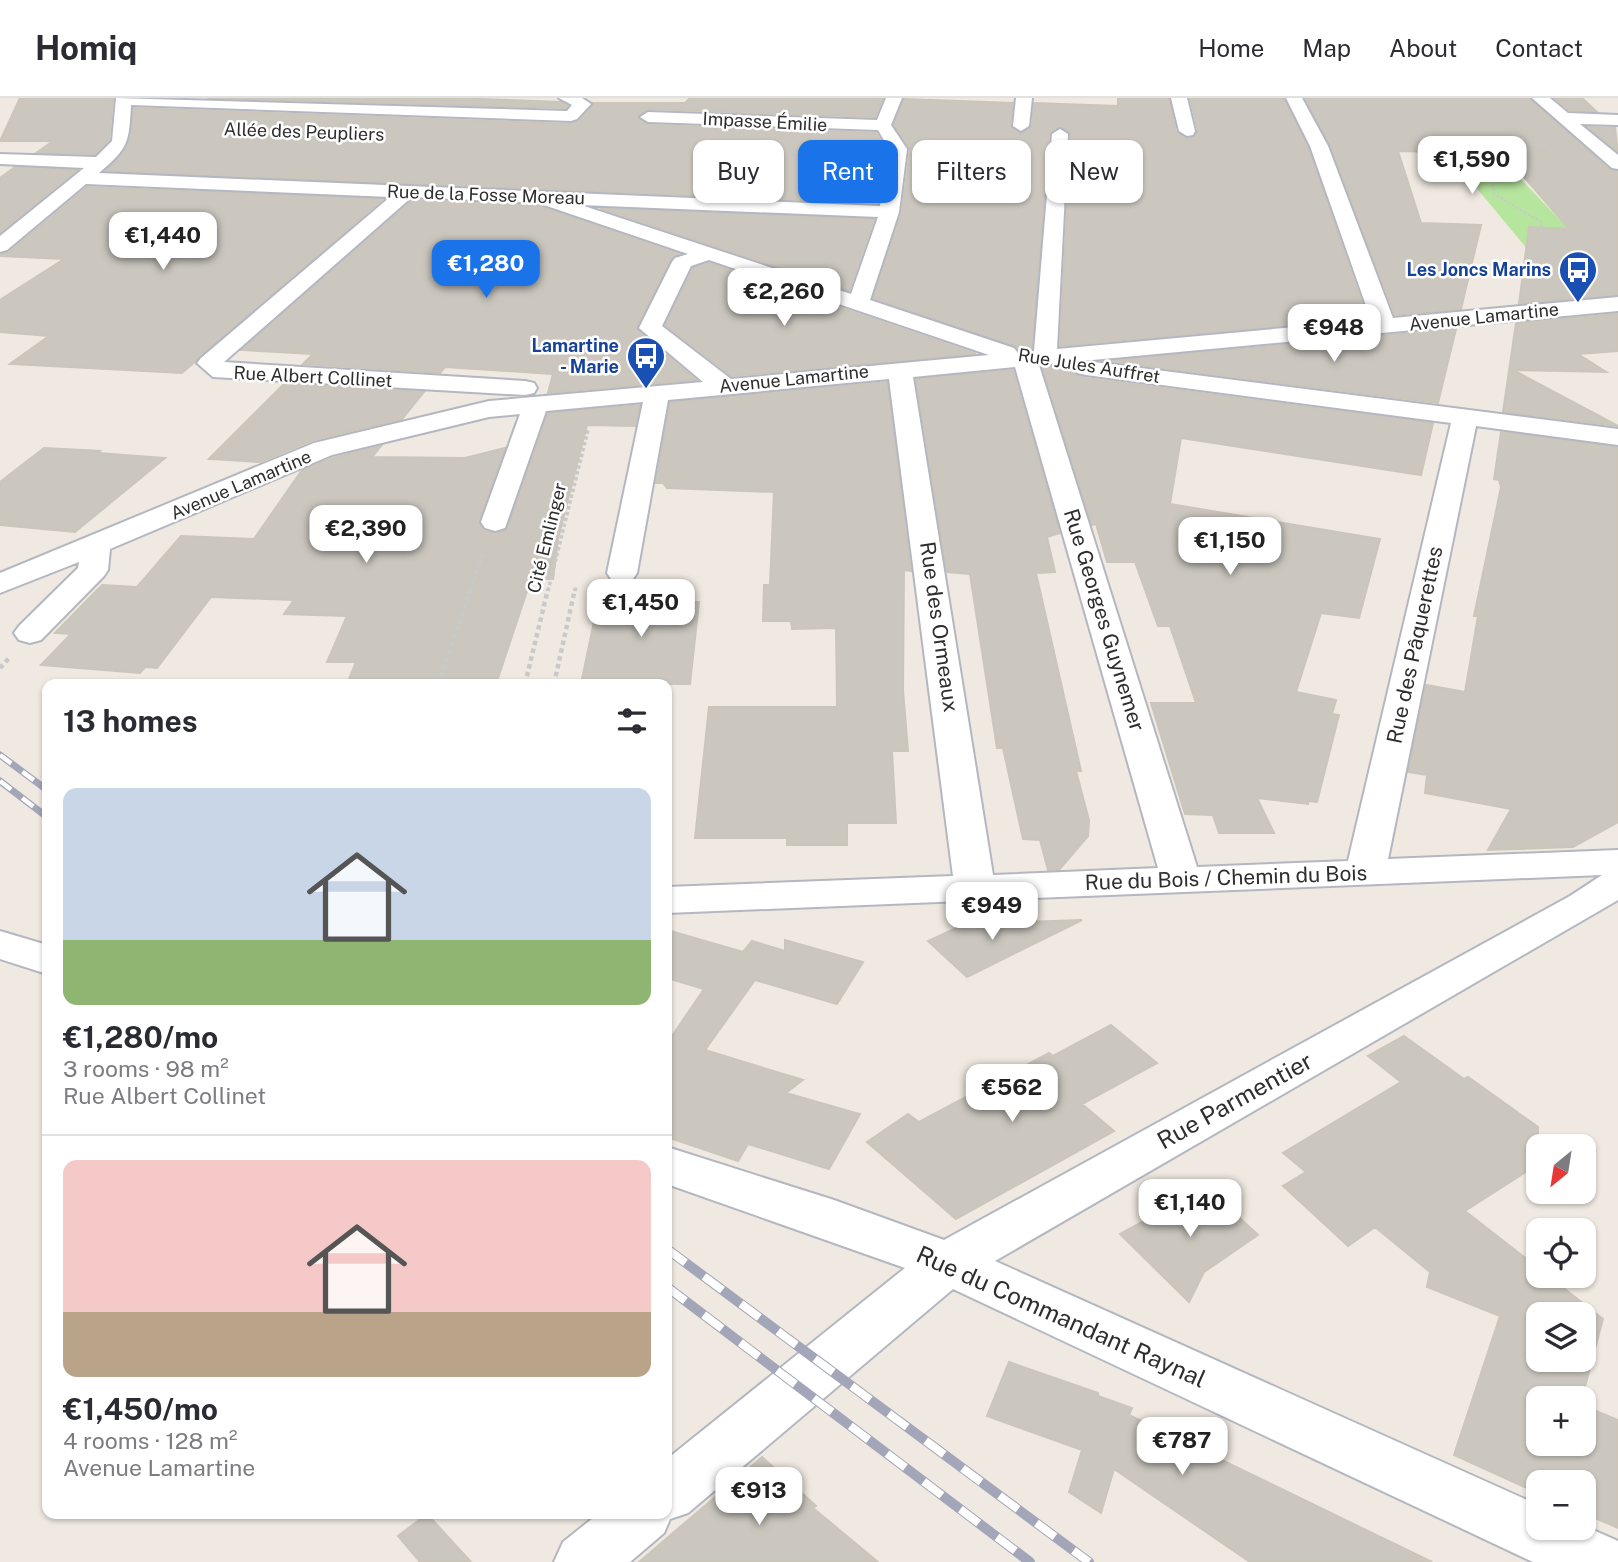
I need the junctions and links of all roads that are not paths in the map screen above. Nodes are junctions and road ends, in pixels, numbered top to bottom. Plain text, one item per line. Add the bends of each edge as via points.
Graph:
1 (567, 98) edge
2 (894, 98) edge
3 (1024, 98) edge
4 (1179, 98) edge
5 (1294, 98) edge
6 (1540, 98) edge
7 (124, 99) edge
8 (648, 117) dead end
9 (1564, 118) junction
10 (1618, 120) edge
11 (883, 125) junction
12 (1021, 126) dead end
13 (1187, 131) dead end
14 (1060, 134) dead end
15 (0, 159) edge
16 (102, 163) junction
17 (1618, 163) edge
18 (84, 178) junction
19 (407, 192) junction
20 (539, 197) junction
21 (889, 212) junction
22 (0, 246) edge
23 (708, 254) junction
24 (858, 304) junction
25 (1618, 304) edge
26 (1390, 327) junction
27 (1035, 359) junction
28 (900, 369) junction
29 (724, 386) junction
30 (657, 394) junction
31 (596, 399) junction
32 (536, 404) junction
33 (1465, 417) junction
34 (1618, 437) edge
35 (495, 522) road end
36 (95, 547) junction
37 (622, 573) dead end
38 (0, 584) edge
39 (30, 633) dead end
40 (1618, 862) edge
41 (1365, 873) junction
42 (1181, 880) junction
43 (1618, 882) edge
44 (975, 887) junction
45 (672, 900) edge
46 (672, 1167) edge
47 (948, 1263) junction
48 (672, 1490) edge
49 (637, 1519) edge
50 (585, 1562) edge
51 (1598, 1562) edge

1 - 7 street via 583,104 571,116
2 - 11 street
3 - 12 street
4 - 13 street
5 - 26 street via 1319,146 1382,320
6 - 9 street
7 - 16 street via 129,125
8 - 11 street, Impasse Émilie
9 - 10 street
9 - 17 street
11 - 21 street via 898,149
14 - 27 street
15 - 16 street
16 - 18 street
18 - 19 street, Rue de la Fosse Moreau
18 - 22 street
19 - 20 street, Rue de la Fosse Moreau
19 - 31 street, Rue Albert Collinet via 209,363 222,372 556,390
20 - 21 street, Rue de la Fosse Moreau
20 - 23 street, Rue Jules Auffret
21 - 24 street
23 - 24 street, Rue Jules Auffret
23 - 29 street via 682,262 650,328
24 - 27 street, Rue Jules Auffret
25 - 26 street, Avenue Lamartine
26 - 27 street, Avenue Lamartine
27 - 28 street, Avenue Lamartine
27 - 33 street, Rue Jules Auffret
27 - 42 street, Rue Georges Guynemer
28 - 29 street, Avenue Lamartine
28 - 44 street, Rue des Ormeaux
29 - 30 street, Avenue Lamartine
30 - 31 street, Avenue Lamartine
30 - 37 street
31 - 32 street, Avenue Lamartine
32 - 35 street
32 - 36 street, Avenue Lamartine via 489,409 323,449
33 - 34 street, Rue Jules Auffret
33 - 41 street, Rue des Pâquerettes
36 - 38 street, Avenue Lamartine
36 - 39 street via 93,570
40 - 41 street, Rue du Bois / Chemin du Bois
41 - 42 street, Rue du Bois / Chemin du Bois
42 - 44 street, Rue du Bois / Chemin du Bois
43 - 47 street, Rue Parmentier
44 - 45 street, Rue du Bois / Chemin du Bois
46 - 47 street, Rue du Commandant Raynal
47 - 48 street, Rue Parmentier
47 - 51 street, Rue du Commandant Raynal
49 - 50 street

